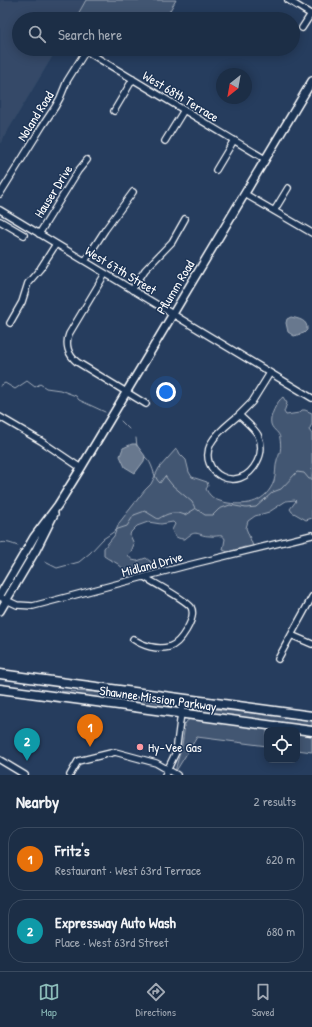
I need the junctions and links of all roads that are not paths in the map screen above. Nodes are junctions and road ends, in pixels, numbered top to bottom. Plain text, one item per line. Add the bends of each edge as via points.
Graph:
1 (288, 0) edge
2 (312, 15) edge
3 (302, 28) dead end
4 (82, 56) edge
5 (96, 56) edge
6 (134, 80) junction
7 (312, 81) edge
8 (184, 110) junction
9 (114, 111) dead end
10 (234, 140) junction
11 (165, 141) dead end
12 (265, 159) junction
13 (87, 160) dead end
14 (216, 170) dead end
15 (288, 188) dead end
16 (133, 192) dead end
17 (0, 194) edge
18 (245, 194) junction
19 (0, 210) edge
20 (274, 211) junction
21 (185, 219) dead end
22 (0, 221) edge
23 (39, 234) junction
24 (312, 234) edge
25 (24, 235) dead end
26 (56, 244) junction
27 (85, 261) junction
28 (105, 274) junction
29 (132, 290) junction
30 (172, 314) junction
31 (10, 323) dead end
32 (270, 373) junction
33 (126, 392) junction
34 (312, 398) edge
35 (146, 404) dead end
36 (239, 415) junction
37 (0, 417) edge
38 (81, 468) junction
39 (312, 535) edge
40 (144, 577) junction
41 (2, 597) edge
42 (312, 597) edge
43 (0, 611) edge
44 (291, 635) junction
45 (134, 640) dead end
46 (312, 644) edge
47 (278, 659) dead end
48 (0, 674) edge
49 (0, 689) edge
50 (127, 691) junction
51 (244, 706) junction
52 (182, 710) junction
53 (312, 716) edge
54 (312, 731) edge
55 (1, 761) edge
56 (167, 772) edge
57 (25, 775) edge
58 (70, 775) edge
59 (177, 775) edge

1 - 2 street
2 - 3 street
4 - 17 street, Noland Road via 67,81 56,107 42,125
5 - 6 street, West 68th Terrace
6 - 8 street, West 68th Terrace
6 - 9 street
7 - 12 main road, Pflumm Road
8 - 10 street, West 68th Terrace
8 - 11 street
10 - 12 street, West 68th Terrace
10 - 14 street
12 - 18 main road, Pflumm Road
13 - 23 street, Hauser Drive via 78,170
15 - 20 street
16 - 27 street
18 - 20 street
18 - 30 main road, Pflumm Road
19 - 23 street, West 67th Street
20 - 24 street
21 - 29 street via 172,242 145,270
22 - 25 street
23 - 26 street, West 67th Street
26 - 27 street, West 67th Street
26 - 31 street via 28,283 22,302
27 - 28 street, West 67th Street
28 - 29 street, West 67th Street
28 - 33 street via 69,334 67,342 69,352 77,362
29 - 30 street, West 67th Street
30 - 32 street, West 67th Street
30 - 33 main road, Pflumm Road
32 - 34 street, West 67th Street
32 - 36 street via 252,402
33 - 35 street
33 - 38 main road, Pflumm Road
36 - 36 street via 213,441 209,449 211,466 224,478 231,479 248,474 260,454 258,435
37 - 38 street via 42,441
38 - 41 main road, Pflumm Road via 34,537
39 - 40 street, Midland Drive
40 - 41 street, Midland Drive via 33,606 17,605
40 - 45 street via 186,603 192,609 192,618 172,646 161,648
41 - 43 main road, Pflumm Road
42 - 44 street
44 - 46 street
44 - 47 street
48 - 50 highway, Shawnee Mission Parkway
49 - 52 highway, Shawnee Mission Parkway
50 - 51 highway, Shawnee Mission Parkway
50 - 52 highway via 177,702
51 - 52 highway via 188,704
51 - 53 highway, Shawnee Mission Parkway
52 - 54 highway, Shawnee Mission Parkway
52 - 56 street via 176,752
55 - 57 street
56 - 58 street via 156,763 115,752 78,761
56 - 59 street

